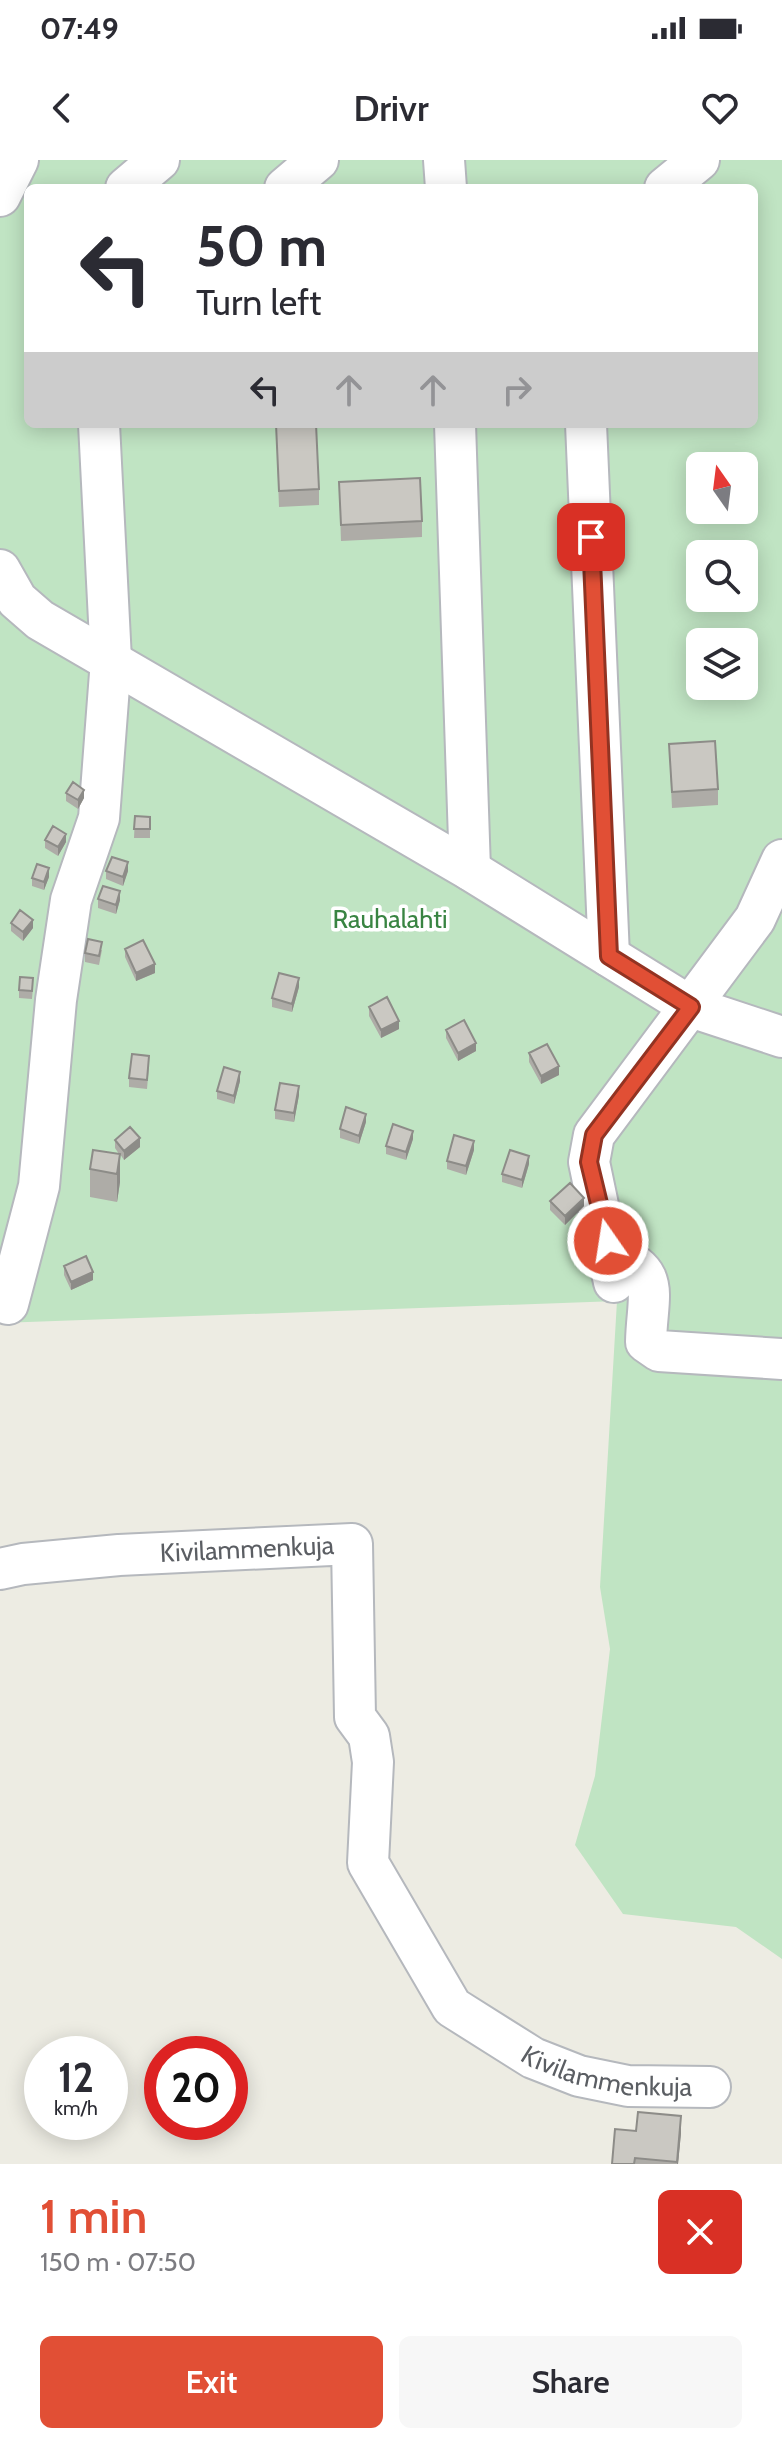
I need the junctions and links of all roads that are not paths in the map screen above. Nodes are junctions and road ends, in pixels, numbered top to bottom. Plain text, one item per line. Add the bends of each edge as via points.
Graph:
1 (18, 160) edge
2 (159, 160) edge
3 (318, 160) edge
4 (444, 160) edge
5 (699, 160) edge
6 (131, 184) edge
7 (290, 184) edge
8 (446, 184) edge
9 (670, 184) edge
10 (0, 196) edge
11 (99, 428) edge
12 (455, 428) edge
13 (586, 428) edge
14 (0, 570) edge
15 (111, 660) junction
16 (782, 860) edge
17 (470, 870) junction
18 (609, 956) junction
19 (691, 1007) junction
20 (782, 1037) edge
21 (8, 1304) dead end
22 (782, 1359) edge
23 (0, 1569) edge
24 (710, 2087) dead end

1 - 10 street
2 - 6 street
3 - 7 street
4 - 8 street
5 - 9 street
11 - 15 street
12 - 17 street
13 - 18 street
14 - 15 street via 17,600 40,620
15 - 17 street
15 - 21 street via 99,818 71,900 39,1186
16 - 19 street via 755,919
17 - 18 street
18 - 19 street
19 - 20 street
19 - 22 street via 594,1135 589,1162 612,1267 638,1262 649,1281 646,1342 659,1351
23 - 24 street, Kivilammenkuja via 119,1555 352,1544 355,1717 369,1736 373,1762 368,1863 452,2007 533,2058 579,2076 628,2086

